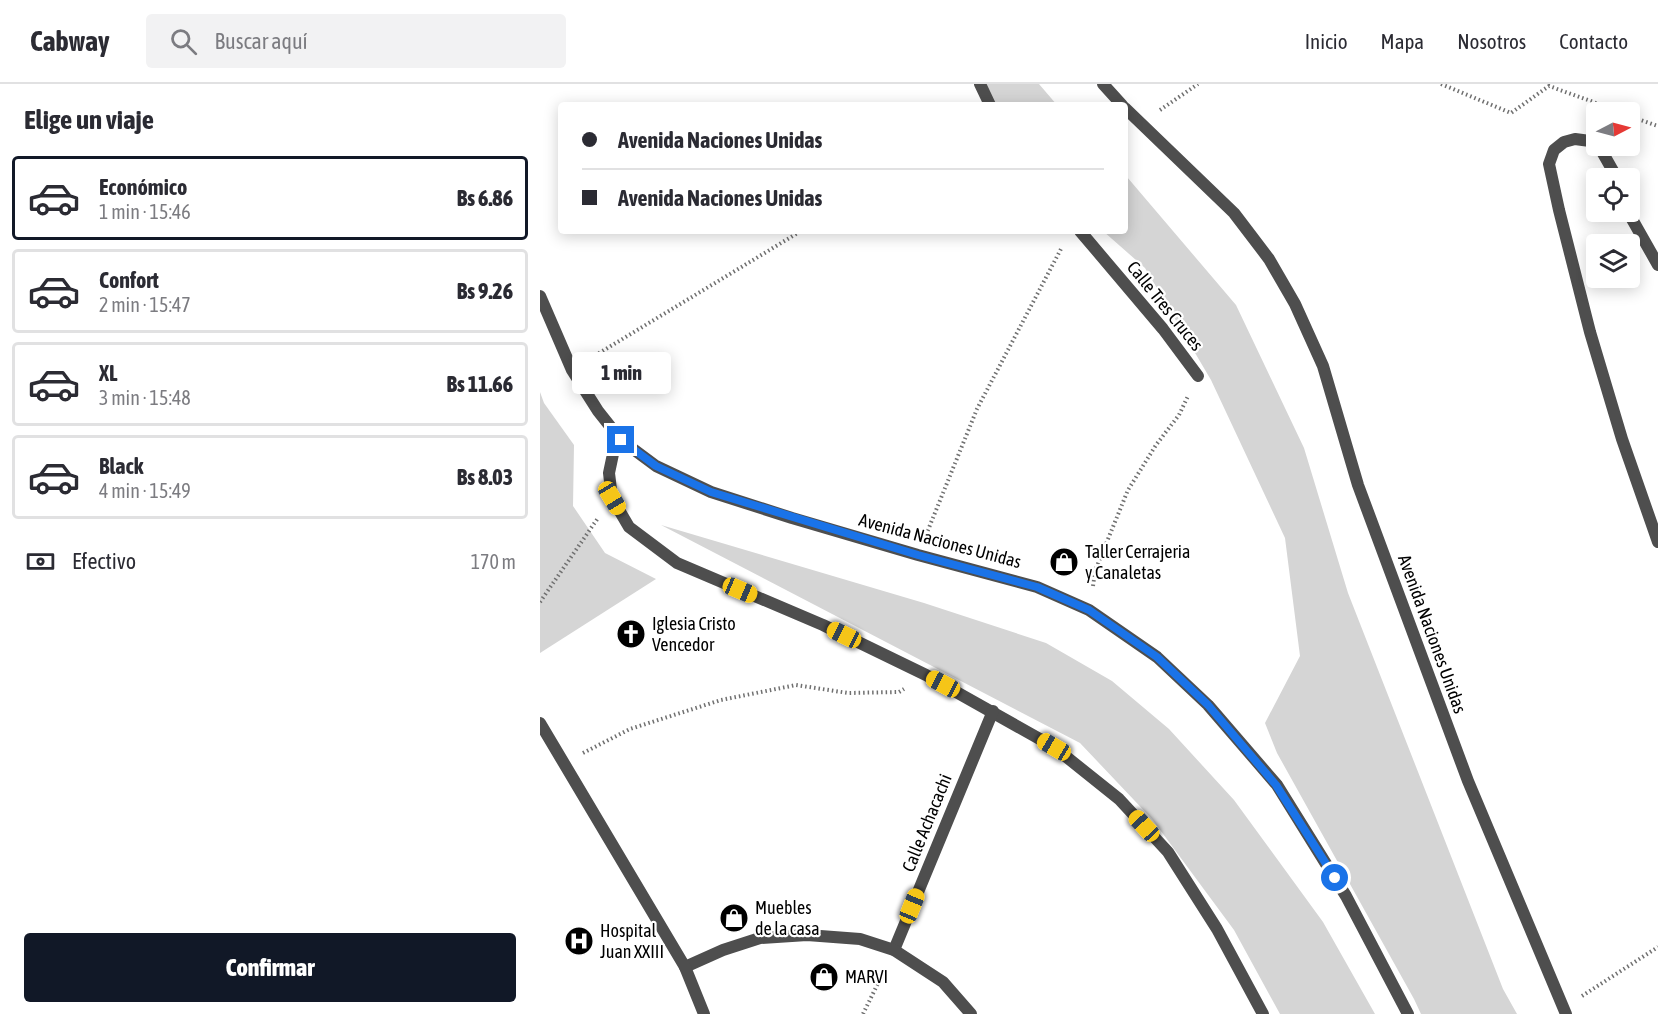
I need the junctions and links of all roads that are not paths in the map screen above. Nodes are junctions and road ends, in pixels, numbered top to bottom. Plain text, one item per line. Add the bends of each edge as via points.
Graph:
1 (980, 84) edge
2 (1103, 84) edge
3 (989, 102) edge
4 (1119, 102) edge
5 (1128, 112) edge
6 (1611, 168) edge
7 (1634, 222) edge
8 (1083, 234) edge
9 (1658, 265) edge
10 (540, 296) edge
11 (1198, 376) road end
12 (621, 440) junction
13 (1658, 542) edge
14 (993, 711) junction
15 (540, 723) edge
16 (894, 950) junction
17 (685, 967) junction
18 (1565, 1011) edge
19 (704, 1014) edge
20 (971, 1014) edge
21 (1263, 1014) edge
22 (1408, 1014) edge

1 - 3 street
2 - 4 street, Avenida Naciones Unidas
5 - 18 street, Avenida Naciones Unidas via 1234,213 1269,259 1295,304 1323,366 1358,485 1464,770
6 - 13 street via 1599,148 1590,141 1575,139 1554,150 1550,164 1590,332
7 - 9 street
8 - 11 street, Calle Tres Cruces via 1163,328
10 - 12 street, Avenida Naciones Unidas via 572,370
12 - 14 street via 609,473 612,498 629,527 677,563 823,625
12 - 22 street, Avenida Naciones Unidas via 656,466 711,492 1037,587 1089,610 1157,657 1208,705 1276,785 1346,896
14 - 16 street, Calle Achacachi
14 - 21 street via 1054,747 1119,800 1168,852 1217,929
15 - 17 street
16 - 17 street via 860,939 807,935 760,938
16 - 20 street via 943,982
17 - 19 street

